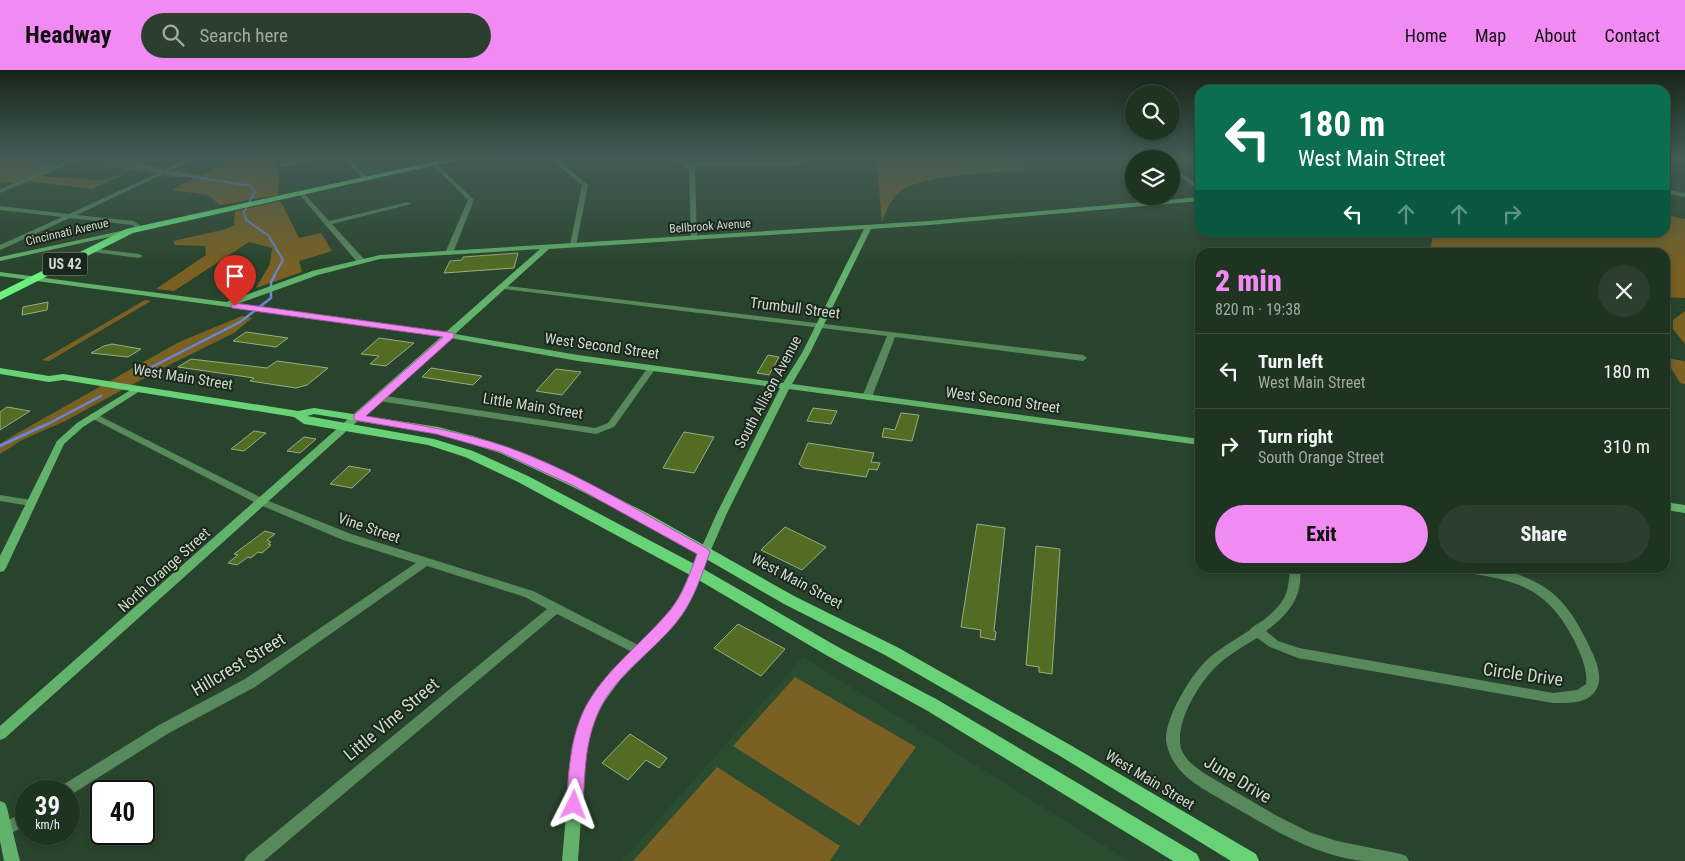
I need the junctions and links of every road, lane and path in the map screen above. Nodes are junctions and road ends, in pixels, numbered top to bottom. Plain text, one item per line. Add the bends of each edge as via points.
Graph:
1 (116, 195) edge
2 (292, 195) edge
3 (303, 195) edge
4 (466, 195) edge
5 (583, 195) edge
6 (693, 195) edge
7 (1195, 200) edge
8 (408, 204) dead end
9 (0, 208) edge
10 (70, 216) junction
11 (328, 223) junction
12 (868, 227) junction
13 (135, 229) junction
14 (694, 238) junction
15 (574, 245) junction
16 (547, 247) junction
17 (0, 248) edge
18 (93, 250) junction
19 (449, 253) junction
20 (139, 256) dead end
21 (0, 260) edge
22 (361, 260) junction
23 (0, 274) edge
24 (36, 278) junction
25 (503, 287) junction
26 (0, 296) edge
27 (227, 305) junction
28 (819, 325) junction
29 (892, 334) junction
30 (450, 335) junction
31 (1083, 358) dead end
32 (0, 366) edge
33 (652, 368) junction
34 (0, 371) edge
35 (63, 377) junction
36 (786, 386) junction
37 (137, 389) junction
38 (867, 397) junction
39 (379, 398) junction
40 (298, 414) junction
41 (94, 416) junction
42 (357, 418) junction
43 (347, 427) junction
44 (1195, 441) edge
45 (0, 498) edge
46 (262, 502) junction
47 (30, 503) junction
48 (1670, 507) edge
49 (1685, 509) edge
50 (704, 552) junction
51 (425, 562) junction
52 (1, 565) edge
53 (695, 571) junction
54 (1295, 573) edge
55 (1488, 573) edge
56 (556, 608) junction
57 (1256, 630) junction
58 (640, 651) junction
59 (0, 734) edge
60 (80, 782) edge
61 (0, 808) edge
62 (15, 826) edge
63 (4, 835) edge
64 (12, 861) edge
65 (252, 861) edge
66 (570, 861) edge
67 (1190, 861) edge
68 (1249, 861) edge
69 (1401, 861) edge

1 - 10 street
2 - 13 highway, Cincinnati Avenue / US 42
3 - 11 street
4 - 19 street via 470,200
5 - 15 street
6 - 14 street
7 - 12 street, Bellbrook Avenue
8 - 11 street
9 - 10 street
10 - 13 street via 134,223
10 - 17 street
11 - 22 street
12 - 14 street, Bellbrook Avenue
12 - 28 street, South Allison Avenue
13 - 18 highway, US 42
13 - 21 street, Cincinnati Avenue
14 - 15 street, Bellbrook Avenue
15 - 16 street, Bellbrook Avenue
16 - 19 street, Bellbrook Avenue
16 - 25 street, North Orange Street
18 - 20 street
18 - 24 highway, US 42
19 - 22 street, Bellbrook Avenue
22 - 27 street, Bellbrook Avenue
23 - 24 street, West Second Street
24 - 26 highway, US 42
24 - 27 street, West Second Street
25 - 28 street, Trumbull Street
25 - 30 street, North Orange Street
27 - 30 street, West Second Street
28 - 29 street, Trumbull Street
28 - 36 street, South Allison Avenue
29 - 31 street, Trumbull Street
29 - 38 street
30 - 33 street, West Second Street
30 - 39 street, North Orange Street
32 - 35 main road, West Main Street via 9,364 60,372
33 - 36 street, West Second Street
33 - 39 street, Little Main Street via 611,426 596,431
34 - 35 main road, West Main Street via 49,379
35 - 37 main road, West Main Street
36 - 38 street, West Second Street
36 - 50 street, South Allison Avenue
37 - 40 main road, West Main Street
37 - 41 street
38 - 44 street, West Second Street
39 - 42 street, North Orange Street
40 - 42 main road, West Main Street via 314,411
40 - 43 main road, West Main Street via 304,420
41 - 46 street, Vine Street
41 - 47 street via 60,443
42 - 43 street, North Orange Street
42 - 50 main road, West Main Street via 438,431 504,450 584,487
43 - 46 street, North Orange Street
43 - 53 main road, West Main Street via 430,442 481,459
45 - 47 street
46 - 51 street, Vine Street via 347,537
46 - 59 street, North Orange Street
47 - 52 street
48 - 49 street
50 - 53 street, South Allison Avenue
50 - 68 main road, West Main Street via 998,712
51 - 56 street, Vine Street via 529,594
51 - 60 street, Hillcrest Street via 250,683 171,724
53 - 58 street, South Allison Avenue via 677,611
53 - 67 main road, West Main Street via 932,705
54 - 57 street, June Drive via 1296,584 1288,604 1279,615
55 - 57 street, Circle Drive via 1515,578 1537,588 1567,615 1591,663 1594,676 1590,688 1583,694 1572,698 1553,698 1298,653 1274,644
56 - 58 street, Vine Street
56 - 65 street, Little Vine Street
57 - 69 street, June Drive via 1212,662 1186,700 1177,716 1172,736 1179,760 1198,778 1295,834 1340,849
58 - 66 street, South Allison Avenue via 608,685 585,725 576,768
61 - 63 street
62 - 63 street
63 - 64 street

